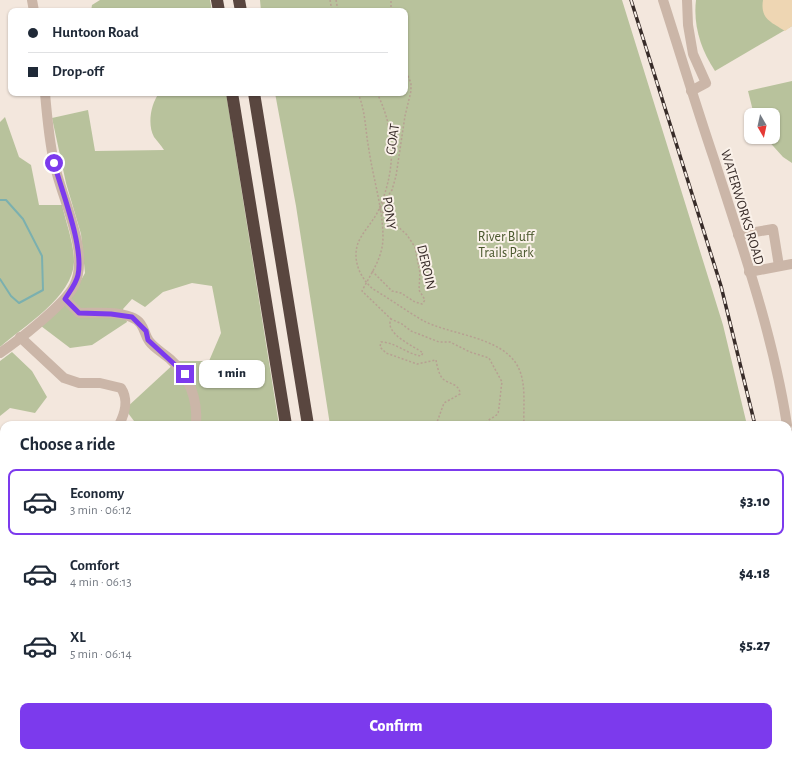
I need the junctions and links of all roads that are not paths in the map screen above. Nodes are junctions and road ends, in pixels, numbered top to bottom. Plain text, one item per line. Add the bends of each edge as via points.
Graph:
1 (663, 0) edge
2 (687, 0) edge
3 (691, 91) junction
4 (44, 96) edge
5 (232, 96) edge
6 (254, 96) edge
7 (738, 235) junction
8 (792, 264) edge
9 (779, 266) junction
10 (749, 272) junction
11 (65, 299) junction
12 (20, 337) junction
13 (0, 353) edge
14 (120, 421) edge
15 (196, 421) edge
16 (285, 421) edge
17 (307, 421) edge
18 (786, 421) edge

1 - 3 street, WATERWORKS ROAD
2 - 3 street via 693,54 706,83
3 - 7 street, WATERWORKS ROAD
4 - 11 street via 54,163 78,248 80,266 74,286
5 - 16 highway
6 - 17 highway
7 - 9 street via 773,229
7 - 10 street, WATERWORKS ROAD
8 - 9 street
9 - 10 street
10 - 18 street, WATERWORKS ROAD via 767,331
11 - 12 street
11 - 15 street via 79,313 132,317 140,323 146,331 148,340 185,374 194,395
12 - 13 street
12 - 14 street via 64,378 79,383 100,383 121,388 125,394 125,408

